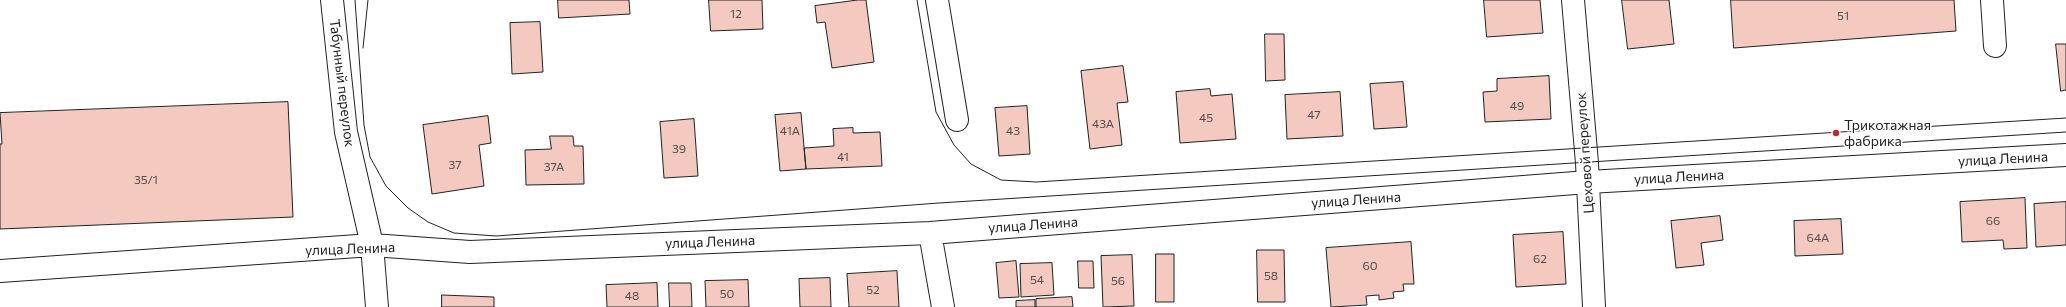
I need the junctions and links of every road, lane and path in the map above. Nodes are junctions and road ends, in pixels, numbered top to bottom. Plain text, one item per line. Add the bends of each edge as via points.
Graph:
1 (332, 0) edge
2 (937, 0) edge
3 (1573, 0) edge
4 (1992, 0) edge
5 (1995, 46) dead end
6 (957, 120) dead end
7 (2066, 155) edge
8 (1588, 182) junction
9 (930, 233) junction
10 (372, 245) junction
11 (0, 271) edge
12 (377, 307) edge
13 (943, 307) edge
14 (1594, 307) edge

1 - 10 street, Табунный переулок via 346,132
2 - 6 street
3 - 8 street, Цеховой переулок
4 - 5 street
7 - 8 street, улица Ленина
8 - 9 street, улица Ленина
8 - 14 street, Цеховой переулок
9 - 10 street, улица Ленина via 470,252
9 - 13 street
10 - 11 street, улица Ленина
10 - 12 street, Табунный переулок

